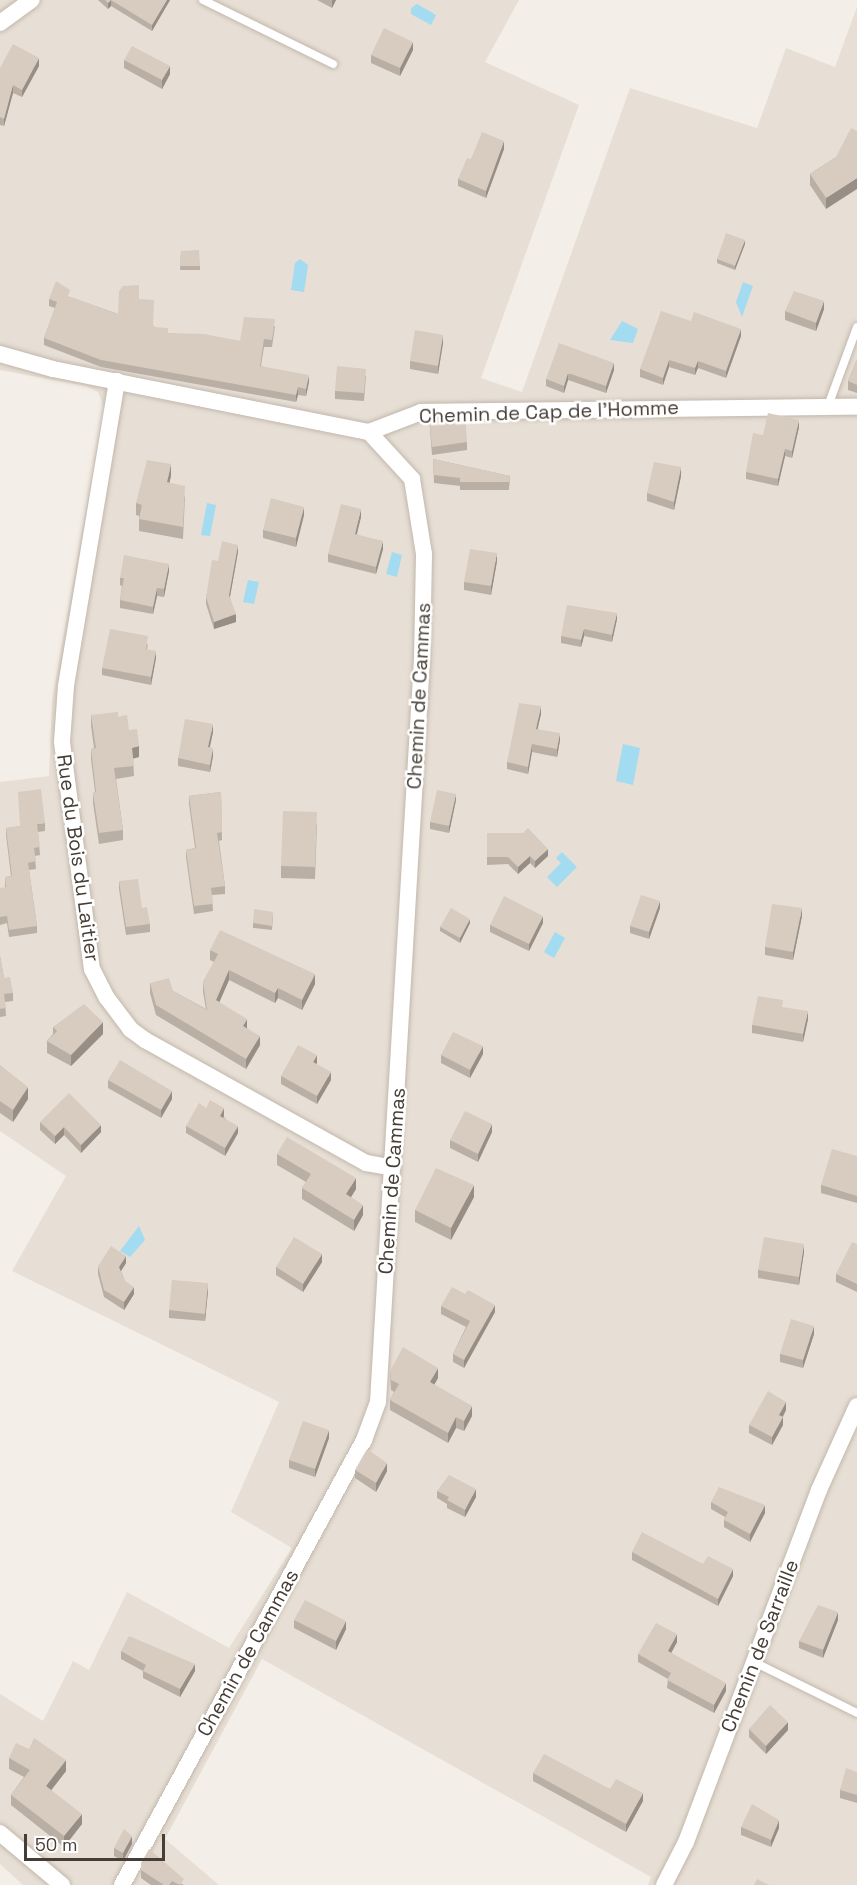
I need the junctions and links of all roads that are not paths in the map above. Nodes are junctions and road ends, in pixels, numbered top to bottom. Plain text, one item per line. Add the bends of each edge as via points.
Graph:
1 (32, 0) edge
2 (203, 0) edge
3 (0, 24) edge
4 (333, 64) dead end
5 (857, 327) edge
6 (0, 354) edge
7 (117, 381) junction
8 (828, 406) junction
9 (857, 407) edge
10 (369, 432) junction
11 (393, 1168) junction
12 (857, 1407) edge
13 (754, 1662) junction
14 (857, 1713) edge
15 (0, 1833) edge
16 (63, 1885) edge
17 (122, 1885) edge
18 (664, 1885) edge

1 - 3 street
2 - 4 lane
5 - 8 lane
6 - 7 street
7 - 10 street
7 - 11 street, Rue du Bois du Laitier via 66,686 62,742 92,969 106,998 130,1029 145,1040 366,1163
8 - 9 street, Chemin de Cap de l'Homme
8 - 10 street, Chemin de Cap de l'Homme via 421,412
10 - 11 street, Chemin de Cammas via 412,479 424,554 422,659
11 - 17 street, Chemin de Cammas via 378,1402 364,1440
12 - 13 street, Chemin de Sarraille via 819,1490
13 - 14 lane
13 - 18 street, Chemin de Sarraille via 686,1842
15 - 16 street

